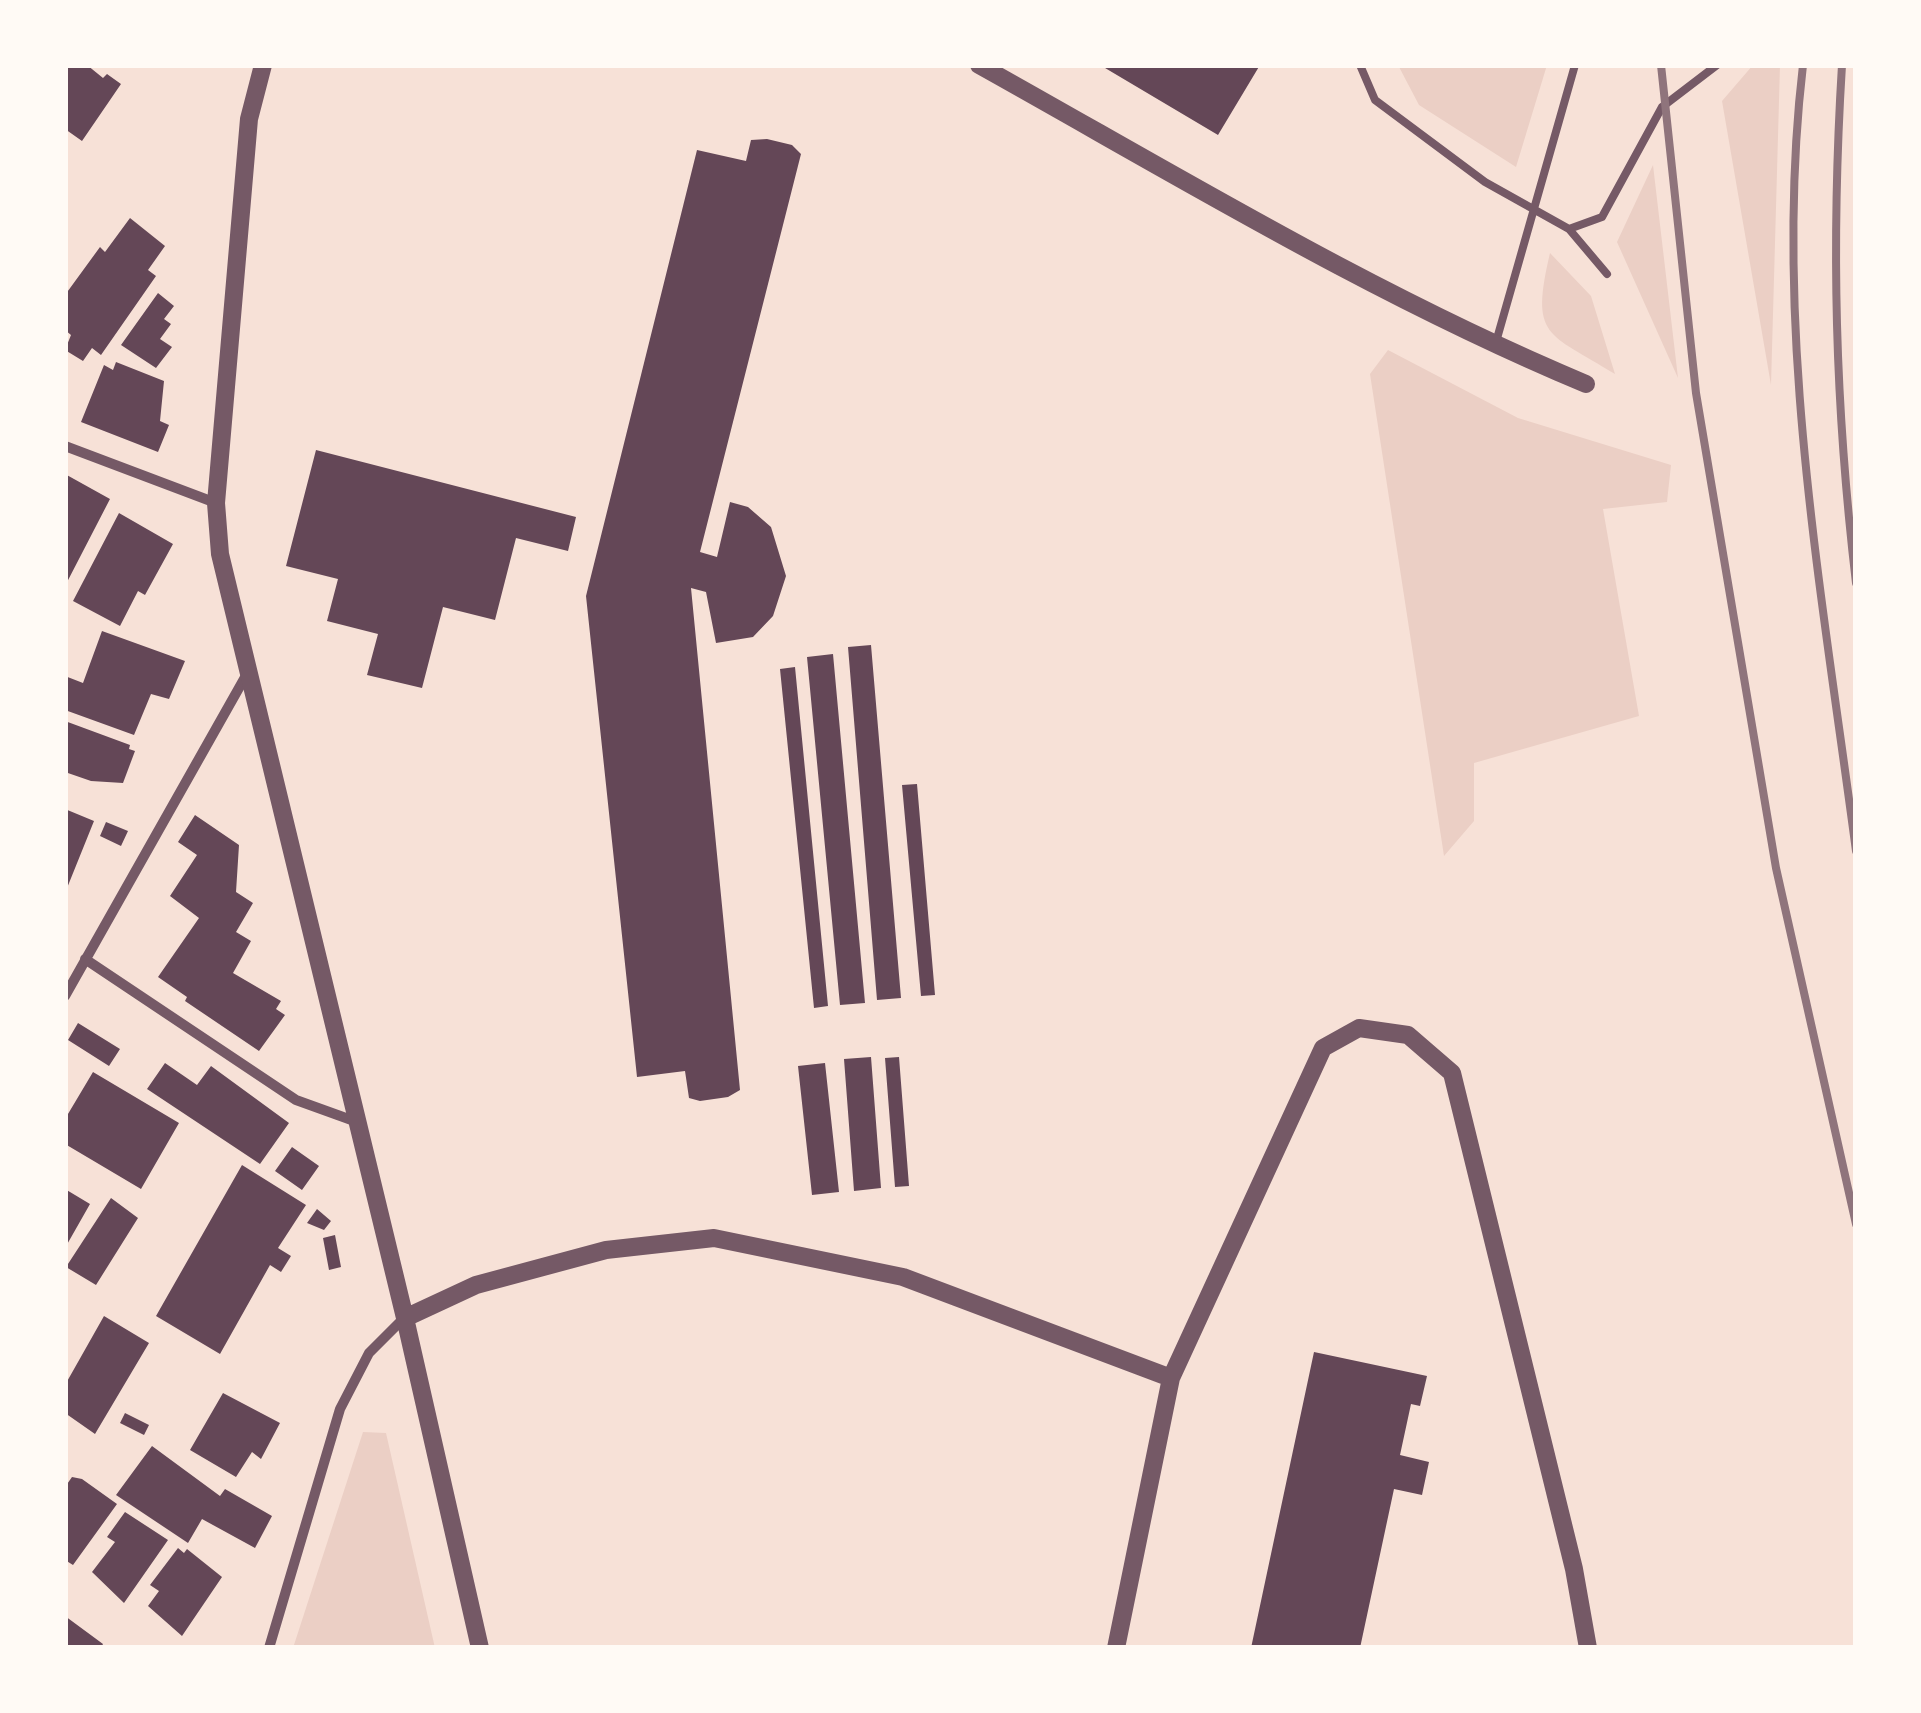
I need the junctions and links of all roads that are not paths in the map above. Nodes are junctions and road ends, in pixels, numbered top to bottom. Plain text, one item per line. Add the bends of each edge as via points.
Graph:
1 (263, 65) edge
2 (978, 65) edge
3 (1360, 65) edge
4 (1576, 65) edge
5 (1717, 65) edge
6 (1569, 230) junction
7 (1607, 274) dead end
8 (1495, 346) junction
9 (1586, 384) dead end
10 (65, 446) edge
11 (216, 503) junction
12 (248, 672) junction
13 (85, 959) junction
14 (68, 979) edge
15 (65, 996) edge
16 (357, 1122) junction
17 (405, 1318) junction
18 (1172, 1378) junction
19 (269, 1648) edge
20 (480, 1648) edge
21 (1116, 1648) edge
22 (1588, 1648) edge

1 - 11 street via 249,120
2 - 8 street
3 - 6 lane via 1376,100 1484,182
4 - 8 lane
5 - 6 lane via 1662,106 1602,216
6 - 7 lane
8 - 9 street
10 - 11 street
11 - 12 street via 220,554
12 - 13 street
12 - 16 street
13 - 14 street
13 - 16 street via 296,1100
14 - 15 street
16 - 17 street
17 - 18 street via 476,1285 606,1250 714,1238 904,1277
17 - 19 street via 369,1353 340,1408
17 - 20 street
18 - 21 street
18 - 22 street via 1323,1048 1359,1028 1408,1034 1452,1073

